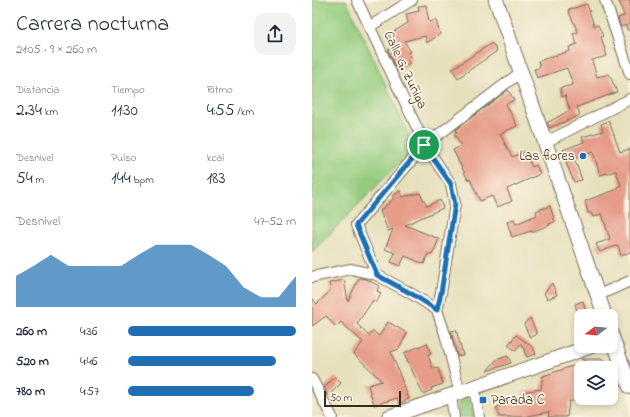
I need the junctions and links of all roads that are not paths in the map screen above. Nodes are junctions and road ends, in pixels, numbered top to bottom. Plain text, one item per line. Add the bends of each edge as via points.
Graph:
1 (357, 0) edge
2 (412, 0) edge
3 (496, 0) edge
4 (605, 0) edge
5 (369, 27) junction
6 (522, 72) junction
7 (630, 74) edge
8 (630, 99) edge
9 (546, 142) junction
10 (424, 145) junction
11 (377, 275) junction
12 (312, 277) edge
13 (630, 281) edge
14 (599, 294) junction
15 (603, 309) edge
16 (437, 310) junction
17 (574, 352) edge
18 (618, 353) edge
19 (312, 380) edge
20 (630, 387) edge
21 (474, 388) junction
22 (455, 394) junction
23 (332, 417) edge
24 (389, 417) edge
25 (454, 417) edge
26 (479, 417) edge

1 - 5 street, Calle G. Zuñiga
2 - 5 street
3 - 6 street
4 - 7 street
5 - 10 street, Calle G. Zuñiga
6 - 9 street
6 - 10 street
8 - 9 street
9 - 14 street
10 - 11 street via 356,225
10 - 16 street, Calle G. Zuñiga via 451,184 455,204
11 - 12 street via 351,269
11 - 16 street
13 - 14 street
14 - 15 street
16 - 22 street via 445,334
17 - 21 street
18 - 20 street
19 - 23 street
21 - 22 street
21 - 26 street
22 - 24 street
22 - 25 street

